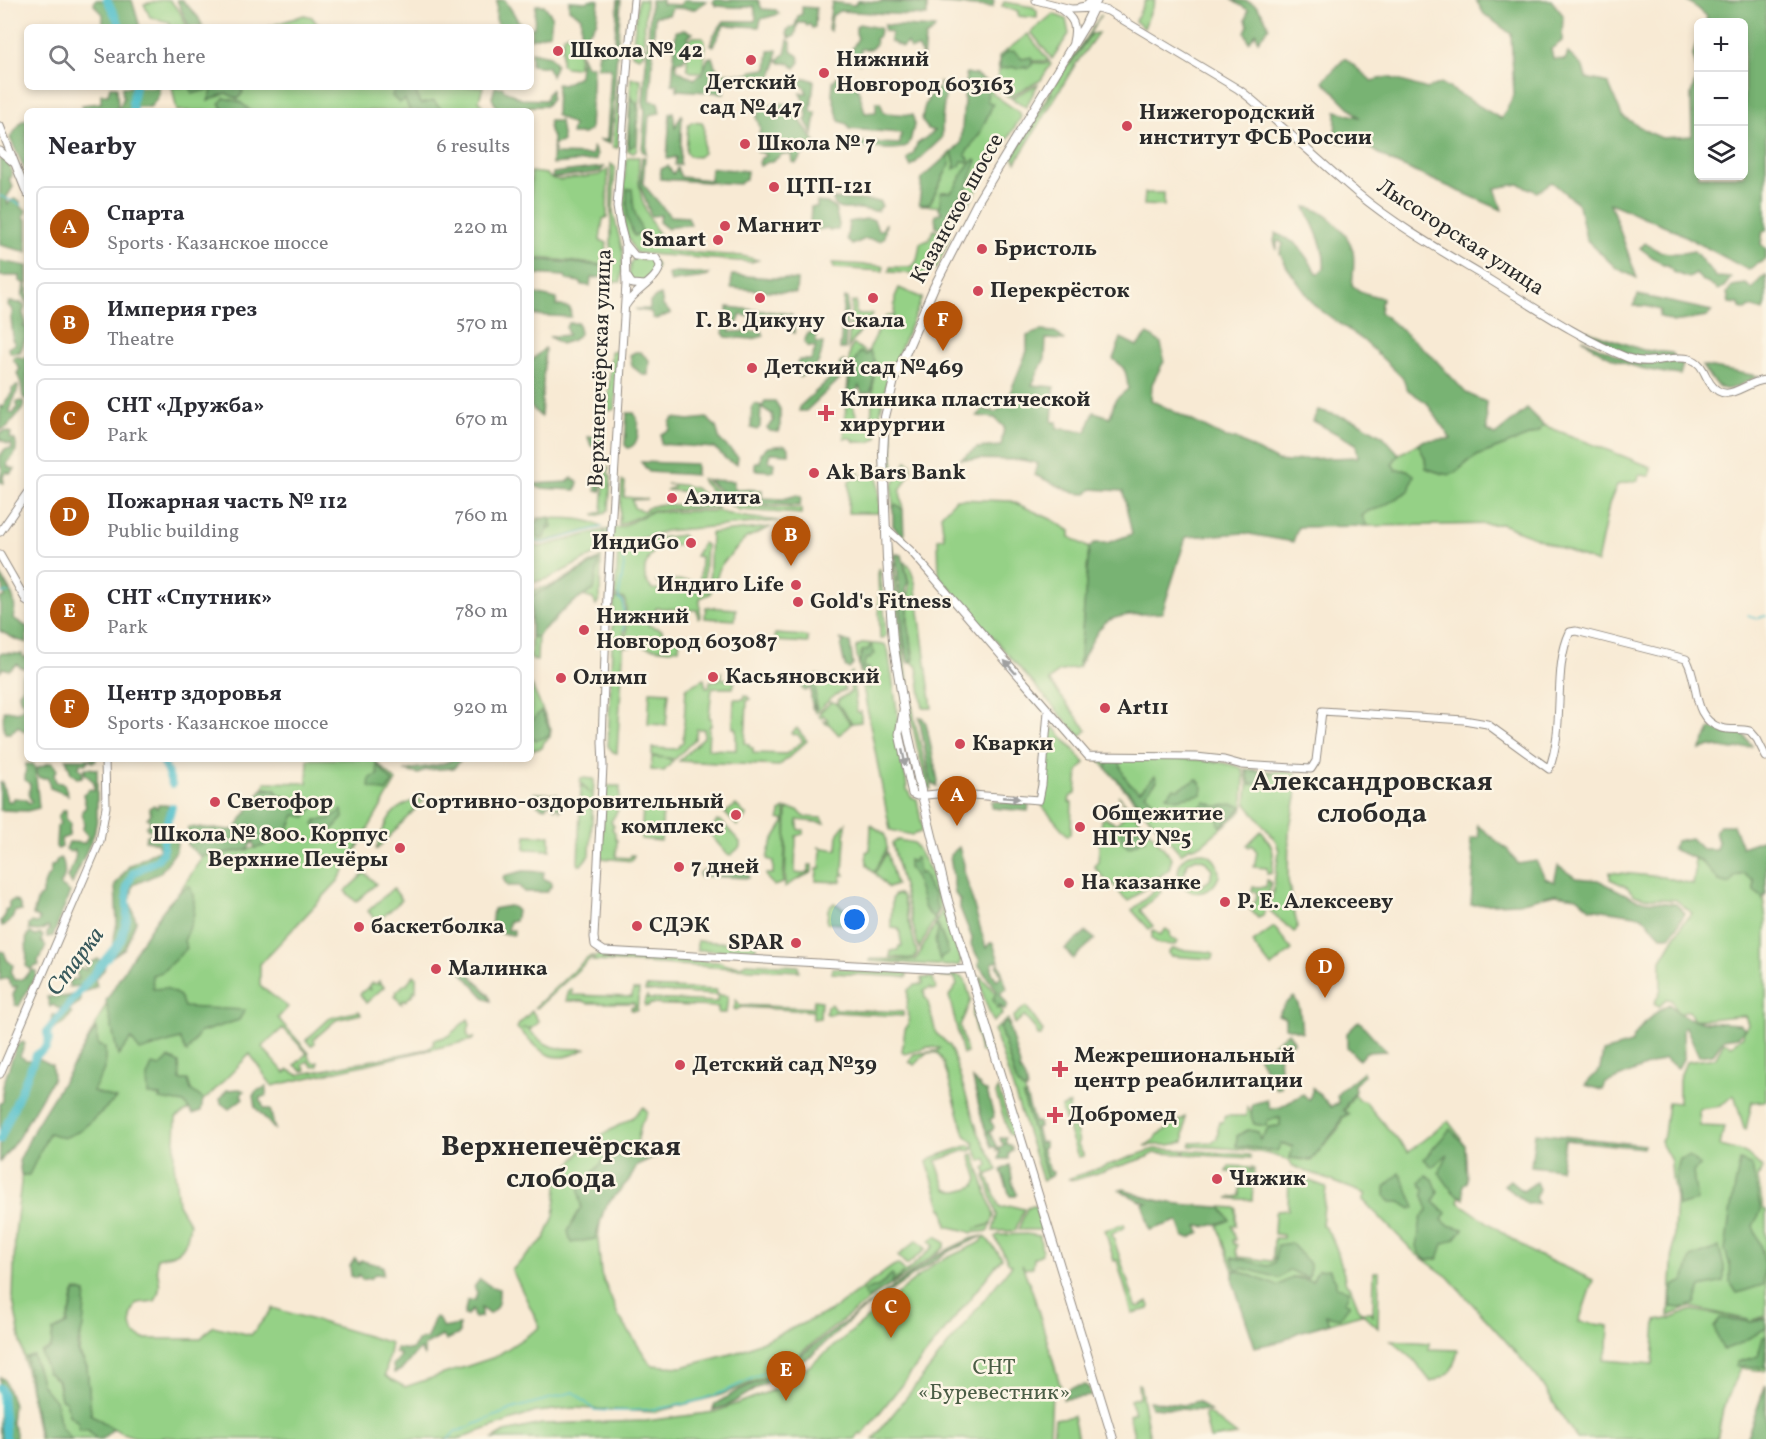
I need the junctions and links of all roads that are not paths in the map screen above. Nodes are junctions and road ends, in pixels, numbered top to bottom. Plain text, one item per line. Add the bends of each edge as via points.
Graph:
1 (634, 0) edge
2 (1036, 0) edge
3 (1094, 3) edge
4 (1054, 5) junction
5 (1072, 45) junction
6 (1, 132) edge
7 (0, 151) edge
8 (15, 164) junction
9 (24, 186) edge
10 (626, 244) junction
11 (635, 256) junction
12 (626, 265) junction
13 (626, 275) junction
14 (645, 285) junction
15 (625, 307) junction
16 (1766, 380) edge
17 (24, 497) edge
18 (886, 528) junction
19 (1, 530) edge
20 (0, 555) edge
21 (2, 564) edge
22 (24, 597) edge
23 (1048, 711) junction
24 (1059, 723) junction
25 (1047, 728) junction
26 (1766, 757) edge
27 (105, 762) edge
28 (922, 795) junction
29 (969, 969) junction
30 (0, 1074) edge
31 (1113, 1439) edge

1 - 10 street, Верхнепечёрская улица via 617,207
2 - 4 street
3 - 4 street via 1078,10
3 - 5 main road, Казанское шоссе
3 - 16 street, Лысогорская улица via 1252,99 1380,212 1567,327 1629,358 1646,362 1678,358 1695,361 1721,393
4 - 5 street via 1076,24
5 - 18 main road, Казанское шоссе via 969,218 900,364 884,428
6 - 8 street
7 - 8 street
8 - 9 street
10 - 11 street
10 - 12 street, Верхнепечёрская улица
11 - 12 street
11 - 14 street via 656,258 660,265 658,273
12 - 13 street, Верхнепечёрская улица
13 - 14 street via 632,284
13 - 15 street, Верхнепечёрская улица
14 - 15 street
15 - 29 street, Верхнепечёрская улица via 609,573 596,948
17 - 19 street
23 -> 18 street via 911,551
18 - 28 main road, Казанское шоссе via 893,641
20 - 21 street
21 - 22 street
23 - 24 street
23 - 25 street
24 - 25 street
24 - 26 street via 1088,756 1204,758 1242,765 1311,769 1317,755 1322,711 1464,720 1496,729 1549,769 1558,728 1566,641 1570,632 1581,632 1684,658 1705,715 1722,728 1753,733
28 -> 25 street via 946,793 1039,800
27 - 30 street via 106,807 100,841
28 - 29 main road, Казанское шоссе
29 - 31 main road, Казанское шоссе

